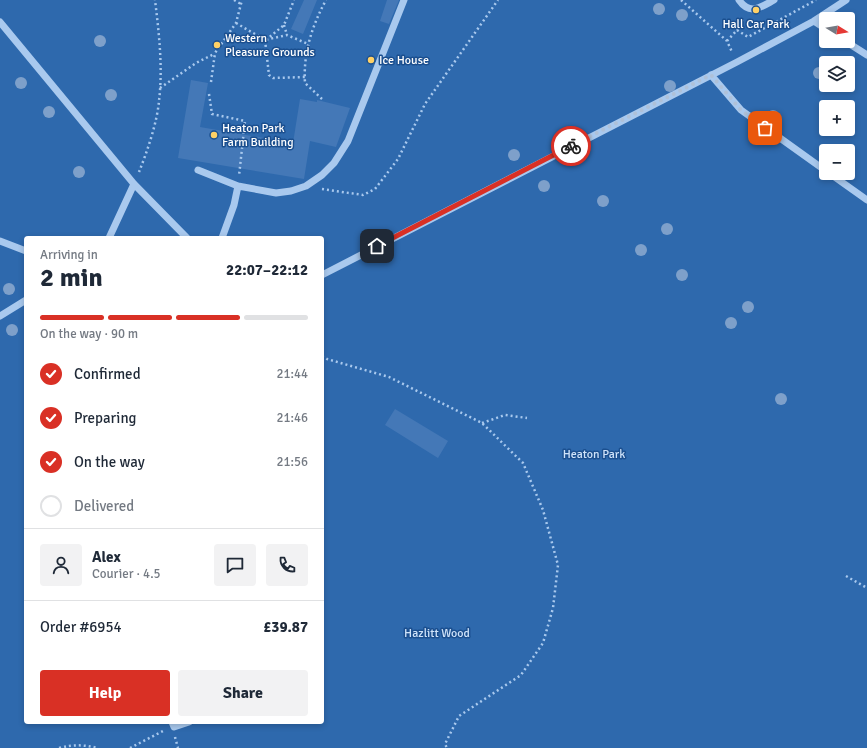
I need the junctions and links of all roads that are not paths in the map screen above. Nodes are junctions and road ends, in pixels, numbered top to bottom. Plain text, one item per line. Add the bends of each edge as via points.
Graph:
1 (404, 0) edge
2 (739, 0) edge
3 (774, 0) edge
4 (834, 0) edge
5 (846, 0) edge
6 (831, 9) junction
7 (814, 21) junction
8 (0, 22) edge
9 (819, 24) edge
10 (855, 47) edge
11 (867, 55) edge
12 (711, 75) junction
13 (819, 166) edge
14 (198, 170) dead end
15 (839, 180) edge
16 (134, 184) junction
17 (238, 186) junction
18 (867, 200) edge
19 (110, 236) edge
20 (185, 236) edge
21 (223, 236) edge
22 (0, 241) edge
23 (24, 250) edge
24 (324, 274) edge
25 (24, 301) edge
26 (0, 316) edge

1 - 17 lane via 348,141 334,163 306,186 291,191 276,193
2 - 3 lane via 748,8 760,7
4 - 6 lane
5 - 6 lane
6 - 7 lane
7 - 9 lane
7 - 12 lane
8 - 16 lane
10 - 11 lane
12 - 13 lane via 741,110
12 - 24 lane
14 - 17 lane
15 - 18 lane
16 - 19 lane
16 - 20 lane
17 - 21 lane
22 - 23 lane
25 - 26 lane

